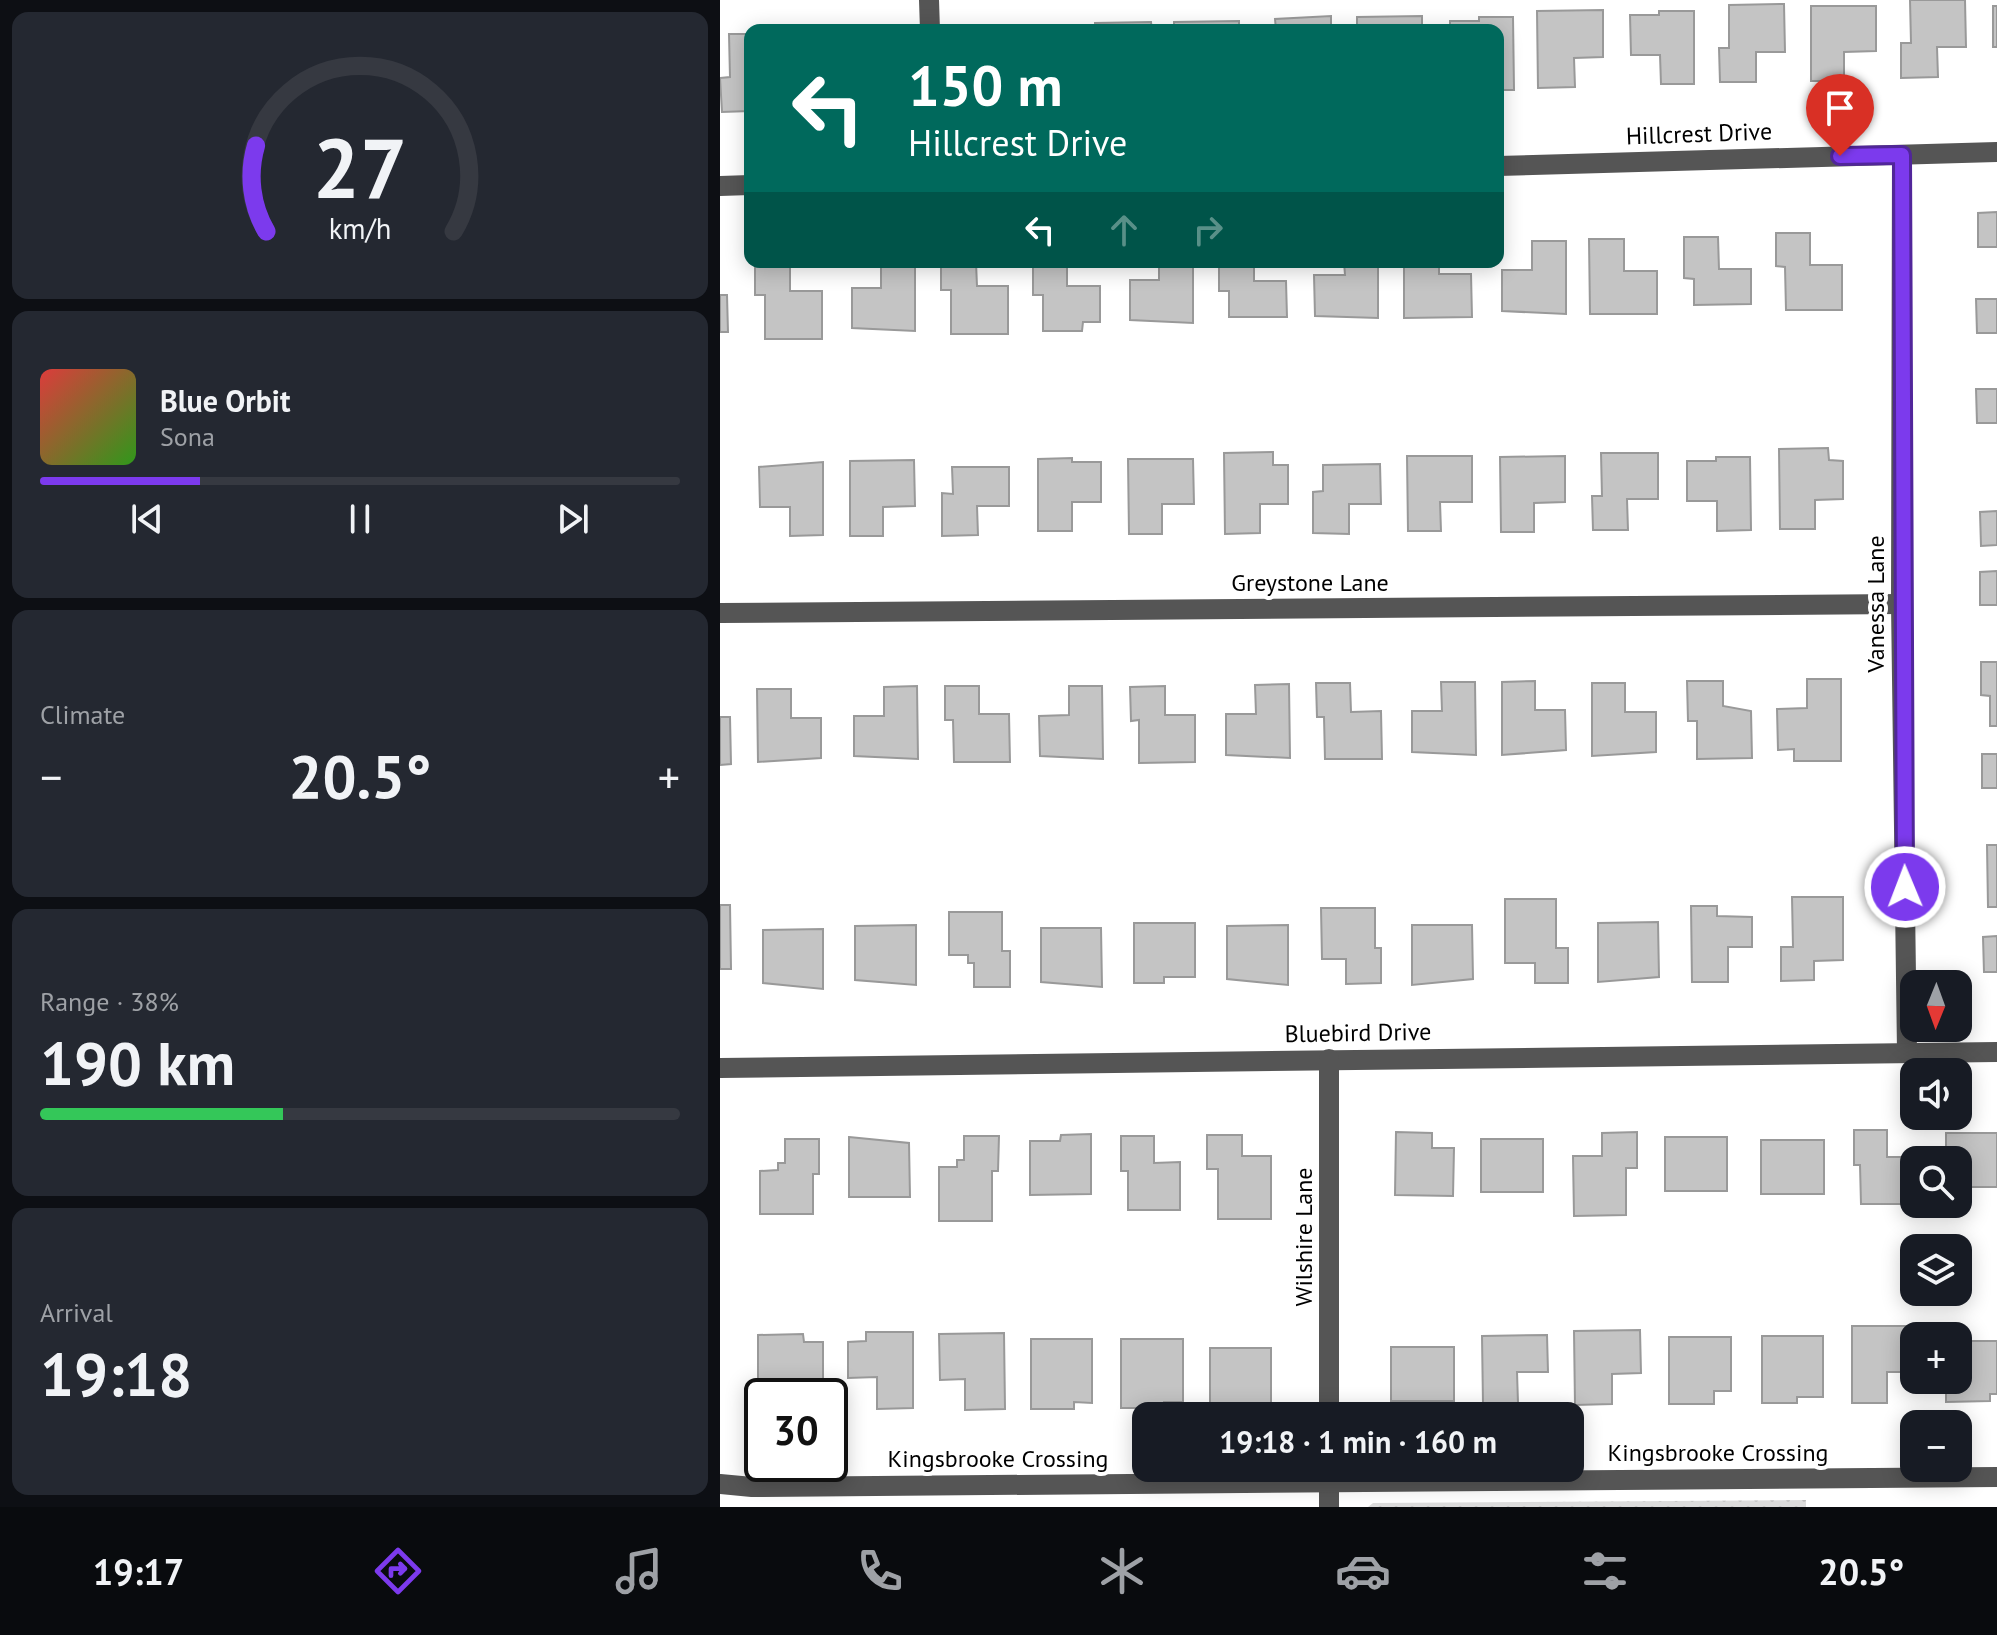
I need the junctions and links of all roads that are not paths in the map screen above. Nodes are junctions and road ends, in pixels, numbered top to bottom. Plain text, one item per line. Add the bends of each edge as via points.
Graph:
1 (929, 0) edge
2 (930, 24) edge
3 (1997, 152) edge
4 (1902, 155) junction
5 (1504, 166) edge
6 (744, 185) edge
7 (720, 186) edge
8 (1901, 604) junction
9 (720, 613) edge
10 (1907, 1052) junction
11 (1997, 1052) edge
12 (1329, 1059) junction
13 (720, 1068) edge
14 (1329, 1402) edge
15 (1584, 1476) edge
16 (1997, 1477) edge
17 (1132, 1480) edge
18 (1329, 1482) edge
19 (720, 1484) edge
20 (906, 1486) junction
21 (906, 1507) edge
22 (1329, 1507) edge

1 - 2 street
3 - 4 street, Hillcrest Drive
4 - 5 street, Hillcrest Drive
4 - 8 street, Vanessa Lane
6 - 7 street
8 - 9 street, Greystone Lane
8 - 10 street, Vanessa Lane
10 - 11 street, Bluebird Drive
10 - 12 street, Bluebird Drive
12 - 13 street, Bluebird Drive
12 - 14 street, Wilshire Lane
15 - 16 street, Kingsbrooke Crossing
17 - 20 street, Kingsbrooke Crossing
18 - 22 street
19 - 20 street, Kingsbrooke Crossing
20 - 21 street

